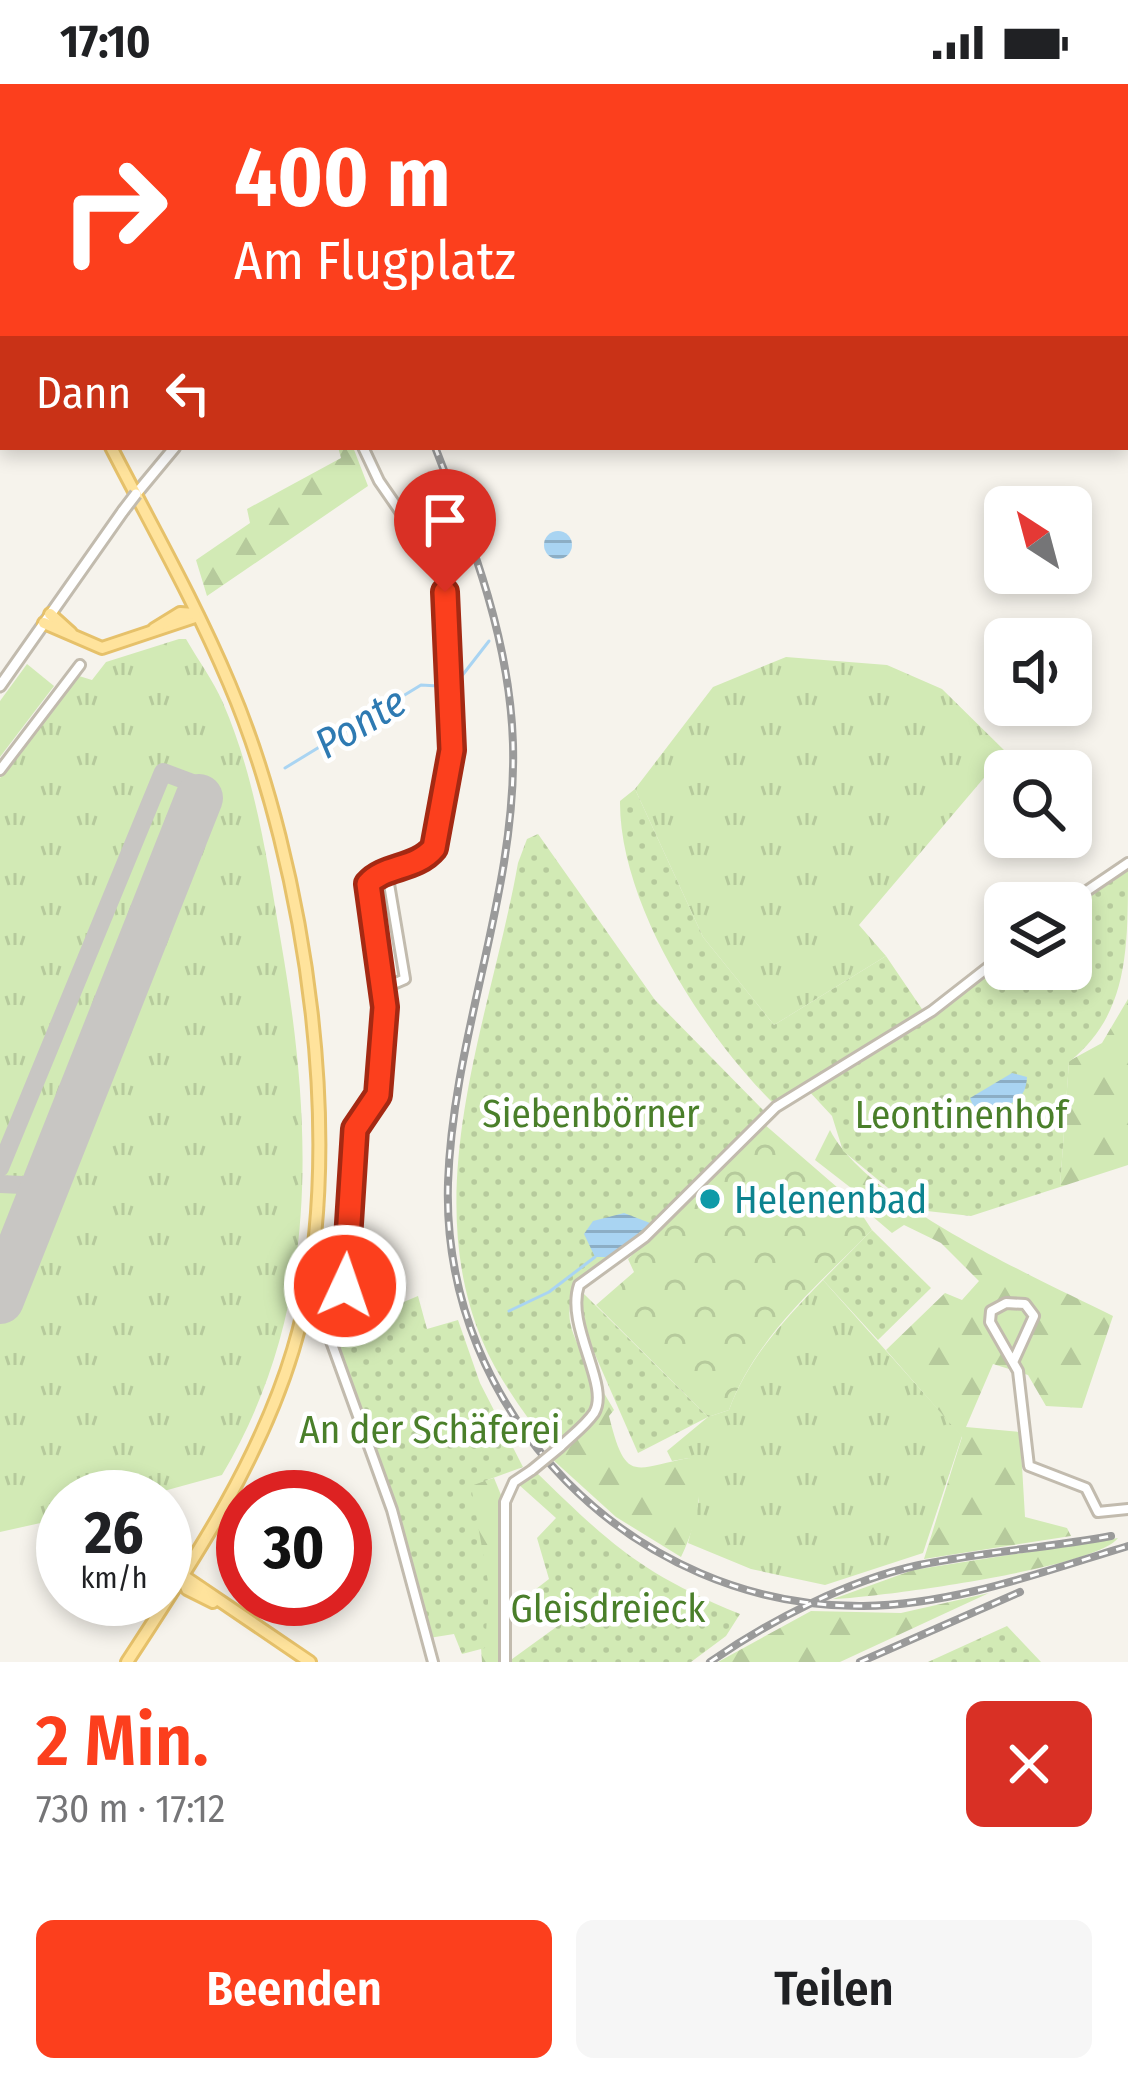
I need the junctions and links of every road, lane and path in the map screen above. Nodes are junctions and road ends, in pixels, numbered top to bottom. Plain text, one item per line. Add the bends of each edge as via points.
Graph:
1 (113, 450) edge
2 (172, 450) edge
3 (364, 450) edge
4 (182, 586) junction
5 (198, 616) junction
6 (171, 617) junction
7 (47, 619) junction
8 (138, 639) junction
9 (80, 665) dead end
10 (0, 686) edge
11 (0, 770) edge
12 (1128, 863) edge
13 (387, 872) junction
14 (1092, 887) edge
15 (984, 970) edge
16 (384, 988) junction
17 (345, 1286) dead end
18 (328, 1333) dead end
19 (1014, 1360) junction
20 (1128, 1509) edge
21 (192, 1558) edge
22 (193, 1594) edge
23 (216, 1603) edge
24 (150, 1626) edge
25 (254, 1626) edge
26 (128, 1662) edge
27 (310, 1662) edge
28 (433, 1662) edge
29 (505, 1662) edge

1 - 4 main road
2 - 7 street, bridge
3 - 13 street via 437,565 445,592 452,750 436,839 428,857
4 - 5 main road
4 - 6 main road
5 - 6 main road
5 - 8 main road
5 - 21 main road via 263,776 284,862 322,1155 314,1256 292,1354 238,1482
6 - 8 main road
7 - 8 main road via 102,648
7 - 10 street
9 - 11 street
12 - 14 street
13 - 16 street via 368,884
13 - 16 street via 405,979
15 - 29 street, bridge via 776,1108 645,1237 579,1285 575,1318 599,1396 596,1410 514,1482 505,1502
16 - 17 street via 378,1095 355,1129
18 - 28 street via 392,1510
19 - 19 street via 1034,1316 1012,1302 989,1316
19 - 20 street via 1029,1466 1086,1488 1097,1512
22 - 23 main road
24 - 26 main road
25 - 27 main road

